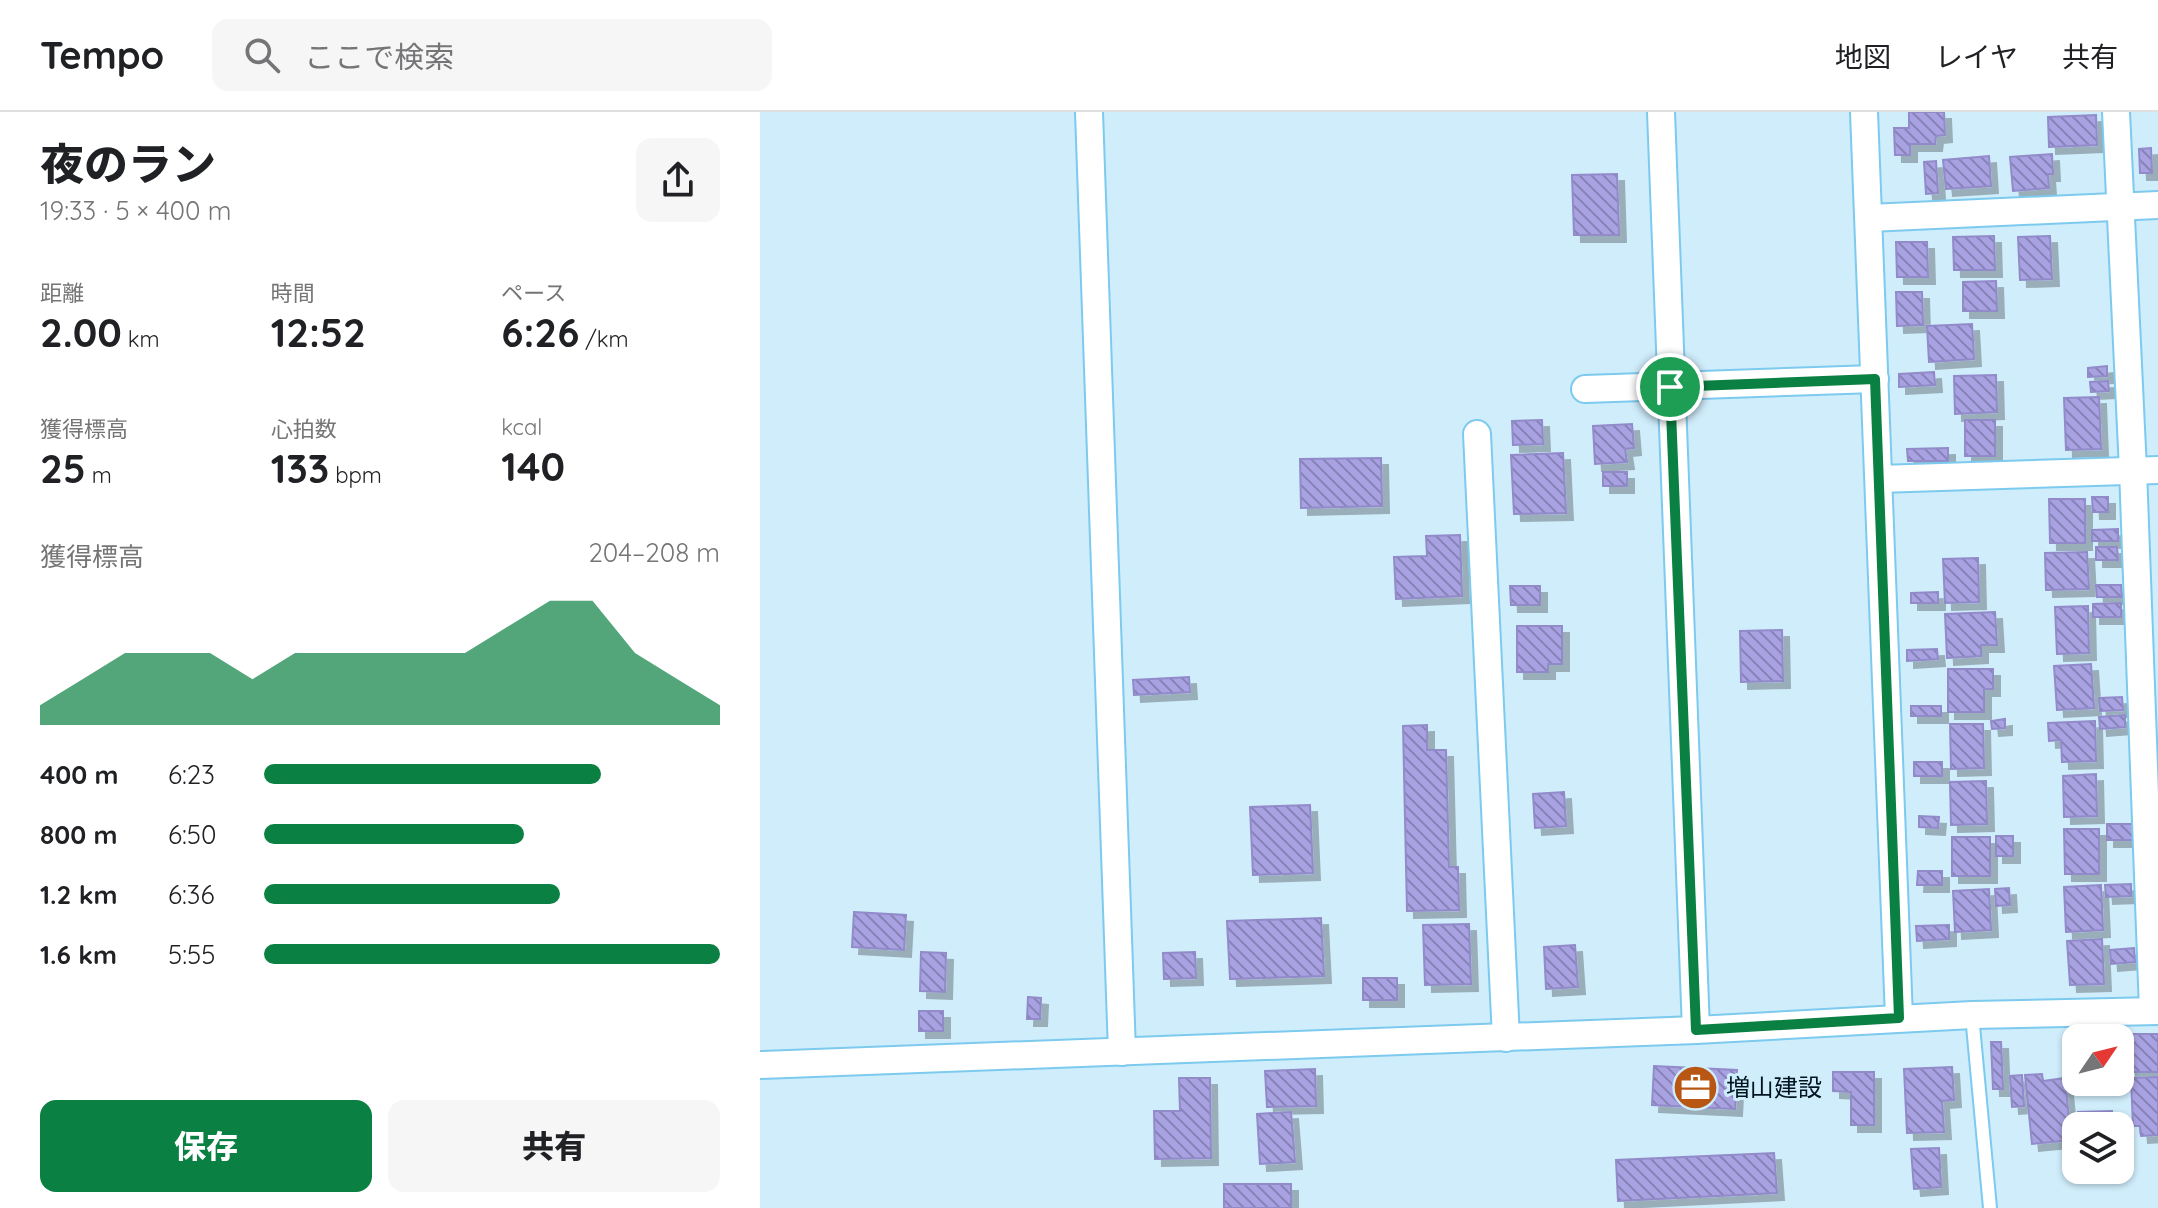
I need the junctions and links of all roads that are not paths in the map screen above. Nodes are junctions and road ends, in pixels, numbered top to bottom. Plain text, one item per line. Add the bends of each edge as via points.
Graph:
1 (1089, 112) edge
2 (1661, 112) edge
3 (1864, 112) edge
4 (2116, 112) edge
5 (2158, 205) edge
6 (2120, 207) junction
7 (1869, 218) junction
8 (1875, 379) junction
9 (1670, 387) junction
10 (1585, 389) dead end
11 (1477, 434) dead end
12 (2145, 470) edge
13 (1879, 479) junction
14 (2156, 1011) edge
15 (1972, 1015) junction
16 (1899, 1018) junction
17 (1696, 1030) junction
18 (1506, 1038) junction
19 (1122, 1052) junction
20 (760, 1065) edge
21 (1990, 1208) edge

1 - 19 street
2 - 9 street
3 - 7 street
4 - 6 street
5 - 6 street
6 - 7 street
6 - 12 street
7 - 8 street
8 - 9 street
8 - 13 street
9 - 10 street
9 - 17 street
11 - 18 street
12 - 13 street
12 - 14 street
13 - 16 street
14 - 15 street
15 - 16 street
15 - 21 lane
16 - 17 street
17 - 18 street
18 - 19 street
19 - 20 street

